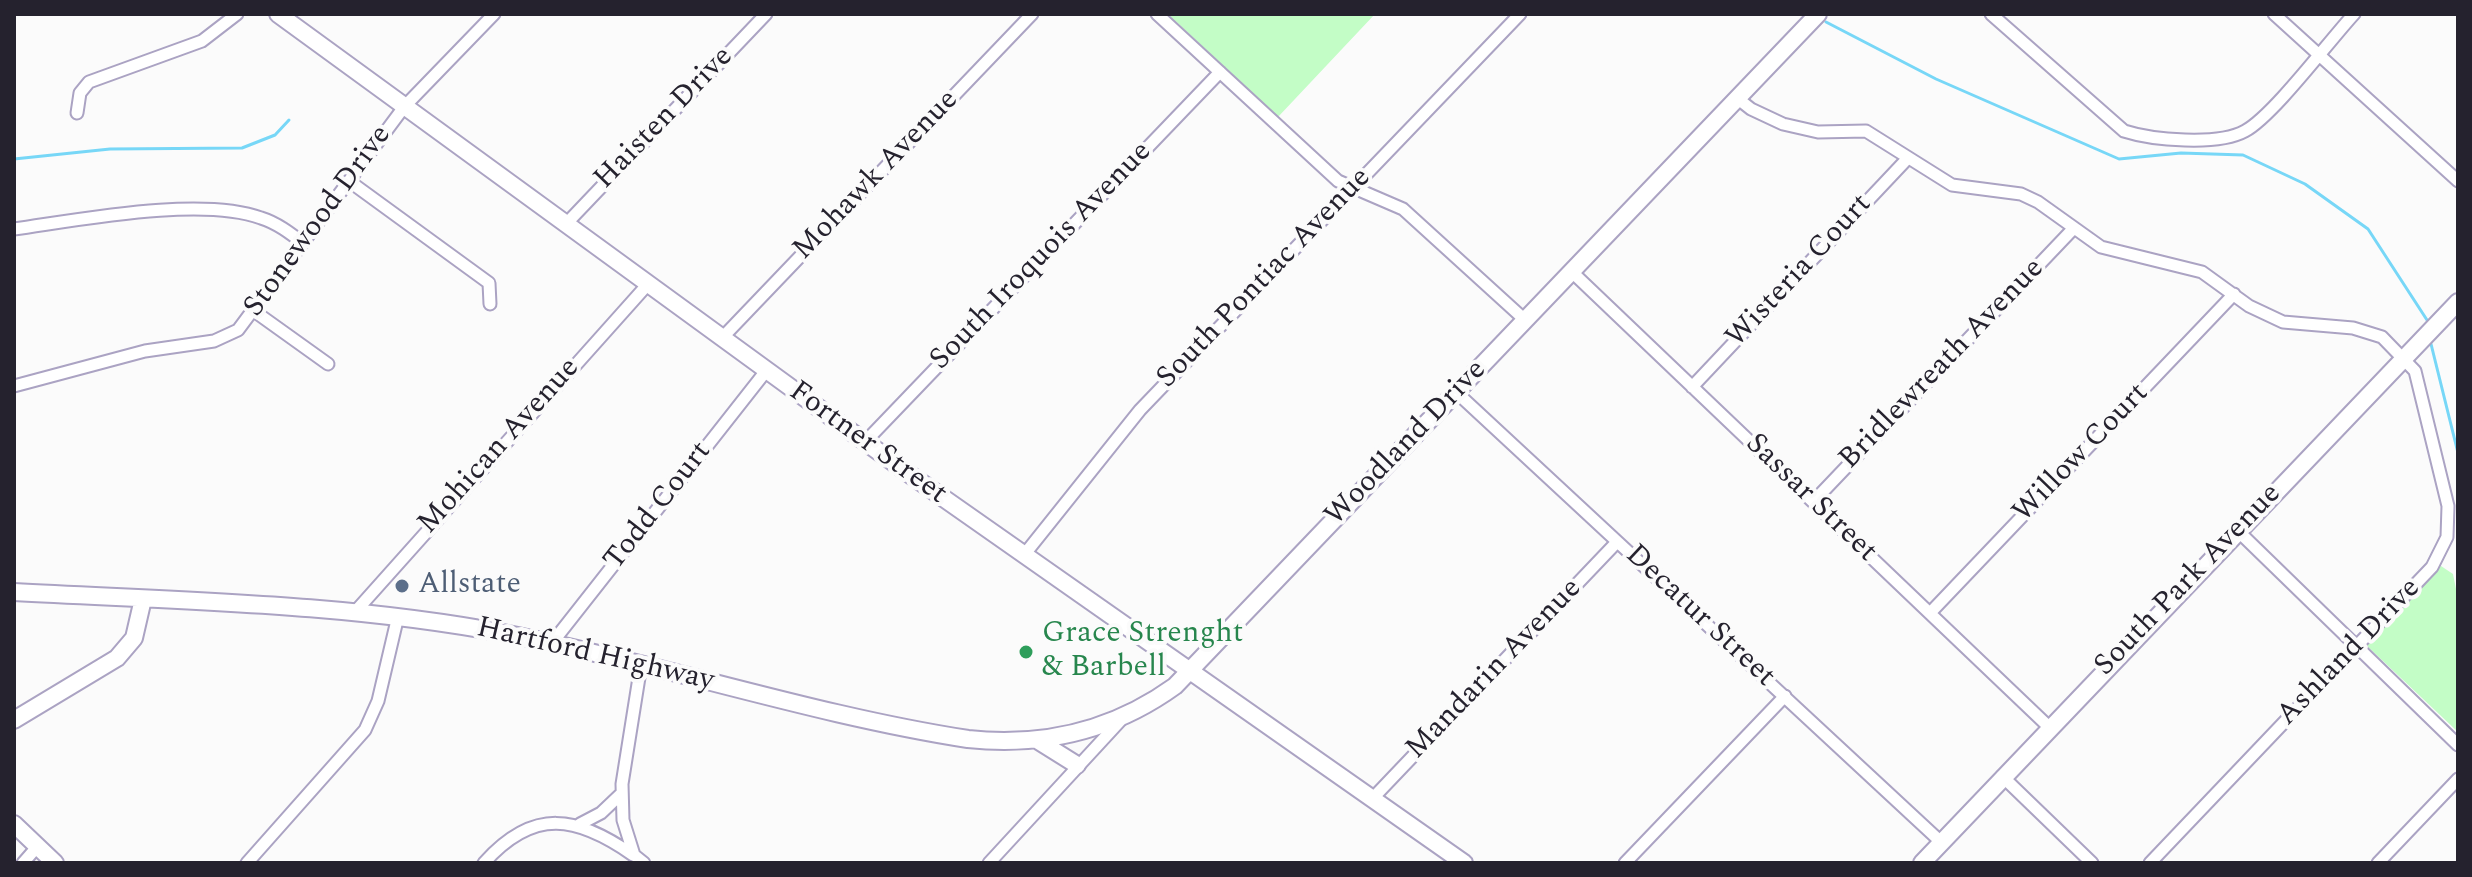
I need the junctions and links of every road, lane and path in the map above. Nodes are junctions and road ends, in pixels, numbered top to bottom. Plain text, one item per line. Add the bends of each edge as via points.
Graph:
1 (237, 14) edge
2 (278, 14) edge
3 (494, 14) edge
4 (766, 14) edge
5 (1032, 14) edge
6 (1157, 14) edge
7 (1520, 14) edge
8 (1818, 14) edge
9 (1991, 14) edge
10 (2274, 14) edge
11 (2354, 14) edge
12 (2318, 54) junction
13 (1220, 72) junction
14 (1737, 98) junction
15 (404, 107) junction
16 (77, 113) dead end
17 (1908, 158) junction
18 (349, 181) junction
19 (2458, 181) edge
20 (1352, 188) junction
21 (566, 224) junction
22 (14, 229) edge
23 (2073, 229) junction
24 (303, 243) junction
25 (1571, 271) junction
26 (648, 284) junction
27 (2234, 294) junction
28 (2458, 302) edge
29 (490, 304) dead end
30 (254, 311) junction
31 (1525, 320) junction
32 (722, 338) junction
33 (2406, 358) junction
34 (328, 364) dead end
35 (766, 371) junction
36 (14, 386) edge
37 (1692, 387) junction
38 (1456, 392) junction
39 (865, 442) junction
40 (1813, 502) junction
41 (2237, 530) junction
42 (1617, 542) junction
43 (1024, 555) junction
44 (14, 592) edge
45 (143, 599) junction
46 (355, 612) junction
47 (1930, 613) junction
48 (398, 616) junction
49 (552, 643) junction
50 (2356, 646) junction
51 (641, 665) junction
52 (1190, 671) junction
53 (1785, 696) junction
54 (14, 720) edge
55 (1120, 720) junction
56 (2049, 727) junction
57 (1037, 740) junction
58 (2458, 745) edge
59 (1077, 765) junction
60 (2002, 776) junction
61 (2458, 779) edge
62 (622, 793) junction
63 (1373, 798) junction
64 (14, 824) edge
65 (580, 824) junction
66 (1941, 842) junction
67 (37, 847) junction
68 (635, 859) edge
69 (23, 863) edge
70 (55, 863) edge
71 (247, 863) edge
72 (484, 863) edge
73 (644, 863) edge
74 (989, 863) edge
75 (1464, 863) edge
76 (1625, 863) edge
77 (1922, 863) edge
78 (2092, 863) edge
79 (2150, 863) edge
80 (2378, 863) edge

1 - 16 street via 202,41 89,82 80,93
2 - 15 street, Fortner Street
3 - 15 street, Stonewood Drive
4 - 21 street, Haisten Drive
5 - 32 street, Mohawk Avenue
6 - 13 street
7 - 20 street, South Pontiac Avenue
8 - 14 street, Woodland Drive
9 - 12 street via 2112,122 2148,137 2235,136 2256,123
10 - 12 street
11 - 12 street
12 - 19 street
13 - 20 street
13 - 39 street, South Iroquois Avenue
14 - 17 street via 1783,124 1818,132 1866,131
14 - 25 street, Woodland Drive
15 - 18 street, Stonewood Drive
15 - 21 street, Fortner Street
17 - 23 street via 1952,185 2021,194
17 - 37 street, Wisteria Court
18 - 24 street, Stonewood Drive
18 - 29 street via 489,283
20 - 31 street via 1403,209
20 - 43 street, South Pontiac Avenue via 1140,410
21 - 26 street, Fortner Street
22 - 24 street via 150,210 233,212 261,218
23 - 27 street via 2114,252 2202,272
23 - 40 street, Bridlewreath Avenue
24 - 30 street, Stonewood Drive
25 - 31 street, Woodland Drive
25 - 37 street, Sassar Street
26 - 32 street, Fortner Street
26 - 46 street, Mohican Avenue
27 - 33 street via 2283,322 2367,331
27 - 47 street, Willow Court
28 - 33 street, South Park Avenue
30 - 34 street
30 - 36 street, Stonewood Drive via 238,330 214,341 145,351
31 - 38 street, Woodland Drive
32 - 35 street, Fortner Street
33 - 41 street, South Park Avenue
33 - 50 street, Ashland Drive via 2415,371 2448,506 2447,537 2432,567
35 - 39 street, Fortner Street
35 - 49 street, Todd Court
37 - 40 street, Sassar Street
38 - 42 street, Decatur Street
38 - 52 street, Woodland Drive
39 - 43 street, Fortner Street
40 - 47 street, Sassar Street
41 - 50 street
41 - 56 street, South Park Avenue
42 - 53 street, Decatur Street
42 - 63 street, Mandarin Avenue
43 - 52 street, Fortner Street
44 - 45 street, Hartford Highway
45 - 46 street, Hartford Highway
45 - 54 street via 127,649
46 - 48 street, Hartford Highway
47 - 56 street, Sassar Street
48 - 49 street, Hartford Highway
48 - 71 street via 378,701 365,730
49 - 51 street, Hartford Highway
50 - 58 street
50 - 79 street, Ashland Drive
51 - 57 street, Hartford Highway via 935,734 993,742
51 - 62 street
52 - 55 street, Woodland Drive via 1156,700
52 - 63 street, Fortner Street
53 - 66 street, Decatur Street
53 - 76 street
55 - 57 street, Hartford Highway
55 - 59 street, Woodland Drive
56 - 60 street, South Park Avenue
57 - 59 street
59 - 74 street, Woodland Drive
60 - 66 street, South Park Avenue
60 - 78 street
61 - 80 street
62 - 65 street
62 - 68 street via 623,820
63 - 75 street, Fortner Street
64 - 67 street
65 - 68 street
65 - 72 street via 530,829
66 - 77 street, South Park Avenue
67 - 69 street
67 - 70 street
68 - 73 street

